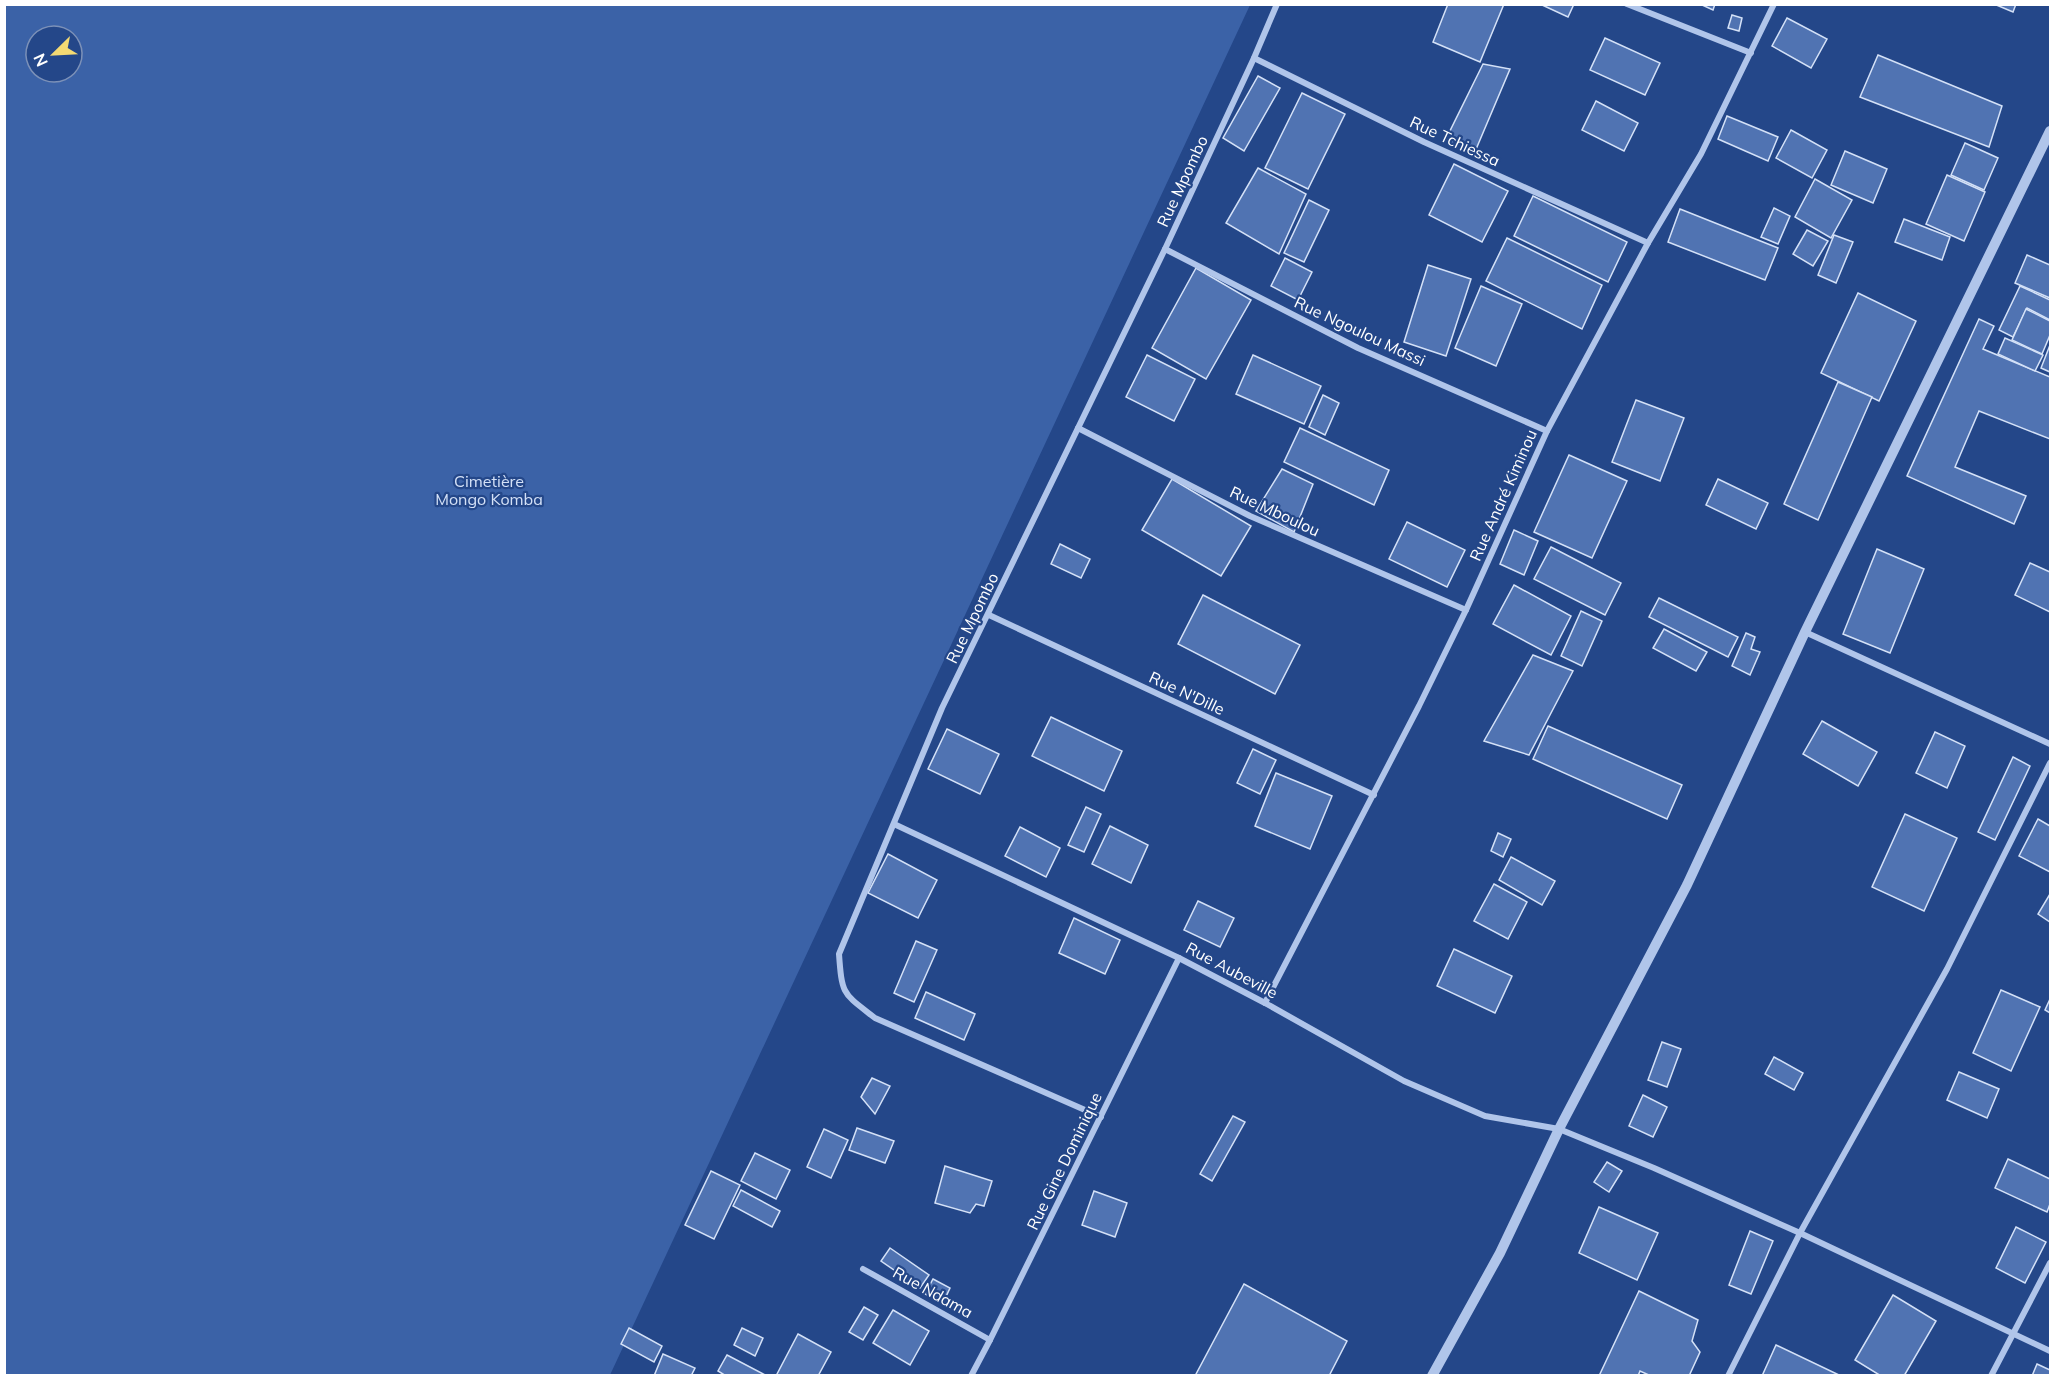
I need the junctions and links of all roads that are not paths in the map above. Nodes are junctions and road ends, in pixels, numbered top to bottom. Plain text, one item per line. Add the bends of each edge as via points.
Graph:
1 (1277, 4) edge
2 (1626, 4) edge
3 (1774, 4) edge
4 (1751, 53) junction
5 (1254, 58) junction
6 (2050, 131) edge
7 (1648, 243) junction
8 (1165, 249) junction
9 (1078, 428) junction
10 (1547, 431) junction
11 (1466, 610) junction
12 (989, 615) junction
13 (1805, 632) junction
14 (2050, 744) edge
15 (2050, 763) edge
16 (1374, 795) junction
17 (894, 824) junction
18 (1179, 958) junction
19 (1265, 1003) junction
20 (1101, 1117) junction
21 (1559, 1129) junction
22 (1800, 1233) junction
23 (2050, 1263) edge
24 (863, 1269) dead end
25 (2013, 1332) junction
26 (990, 1340) junction
27 (2050, 1351) edge
28 (971, 1376) edge
29 (1432, 1376) edge
30 (1728, 1376) edge
31 (1991, 1376) edge

1 - 5 street, Rue Mpombo
2 - 4 street
3 - 4 street, Rue André Kiminou
4 - 7 street, Rue André Kiminou via 1701,154
5 - 7 street, Rue Tchiessa via 1424,142
5 - 8 street, Rue Mpombo
6 - 13 street
7 - 10 street, Rue André Kiminou
8 - 9 street, Rue Mpombo
8 - 10 street, Rue Ngoulou Massi via 1358,348
9 - 11 street, Rue Mboulou via 1250,516
9 - 12 street, Rue Mpombo
10 - 11 street, Rue André Kiminou
11 - 16 street, Rue André Kiminou
12 - 16 street, Rue N'Dille
12 - 17 street, Rue Mpombo via 942,708
13 - 14 street
13 - 21 street via 1687,885
15 - 22 street via 1947,969
16 - 19 street, Rue André Kiminou
17 - 18 street, Rue Aubeville
17 - 20 street, Rue Mpombo via 839,954 841,983 847,996 875,1018
18 - 19 street, Rue Aubeville
18 - 20 street, Rue Gine Dominique
19 - 21 street, Rue Aubeville via 1404,1081 1485,1116
20 - 26 street, Rue Gine Dominique
21 - 22 street, Rue Aubeville
21 - 29 street via 1500,1253
22 - 25 street, Rue Aubeville
22 - 30 street
23 - 25 street
24 - 26 street, Rue Ndama
25 - 27 street, Rue Aubeville
25 - 31 street
26 - 28 street, Rue Gine Dominique

